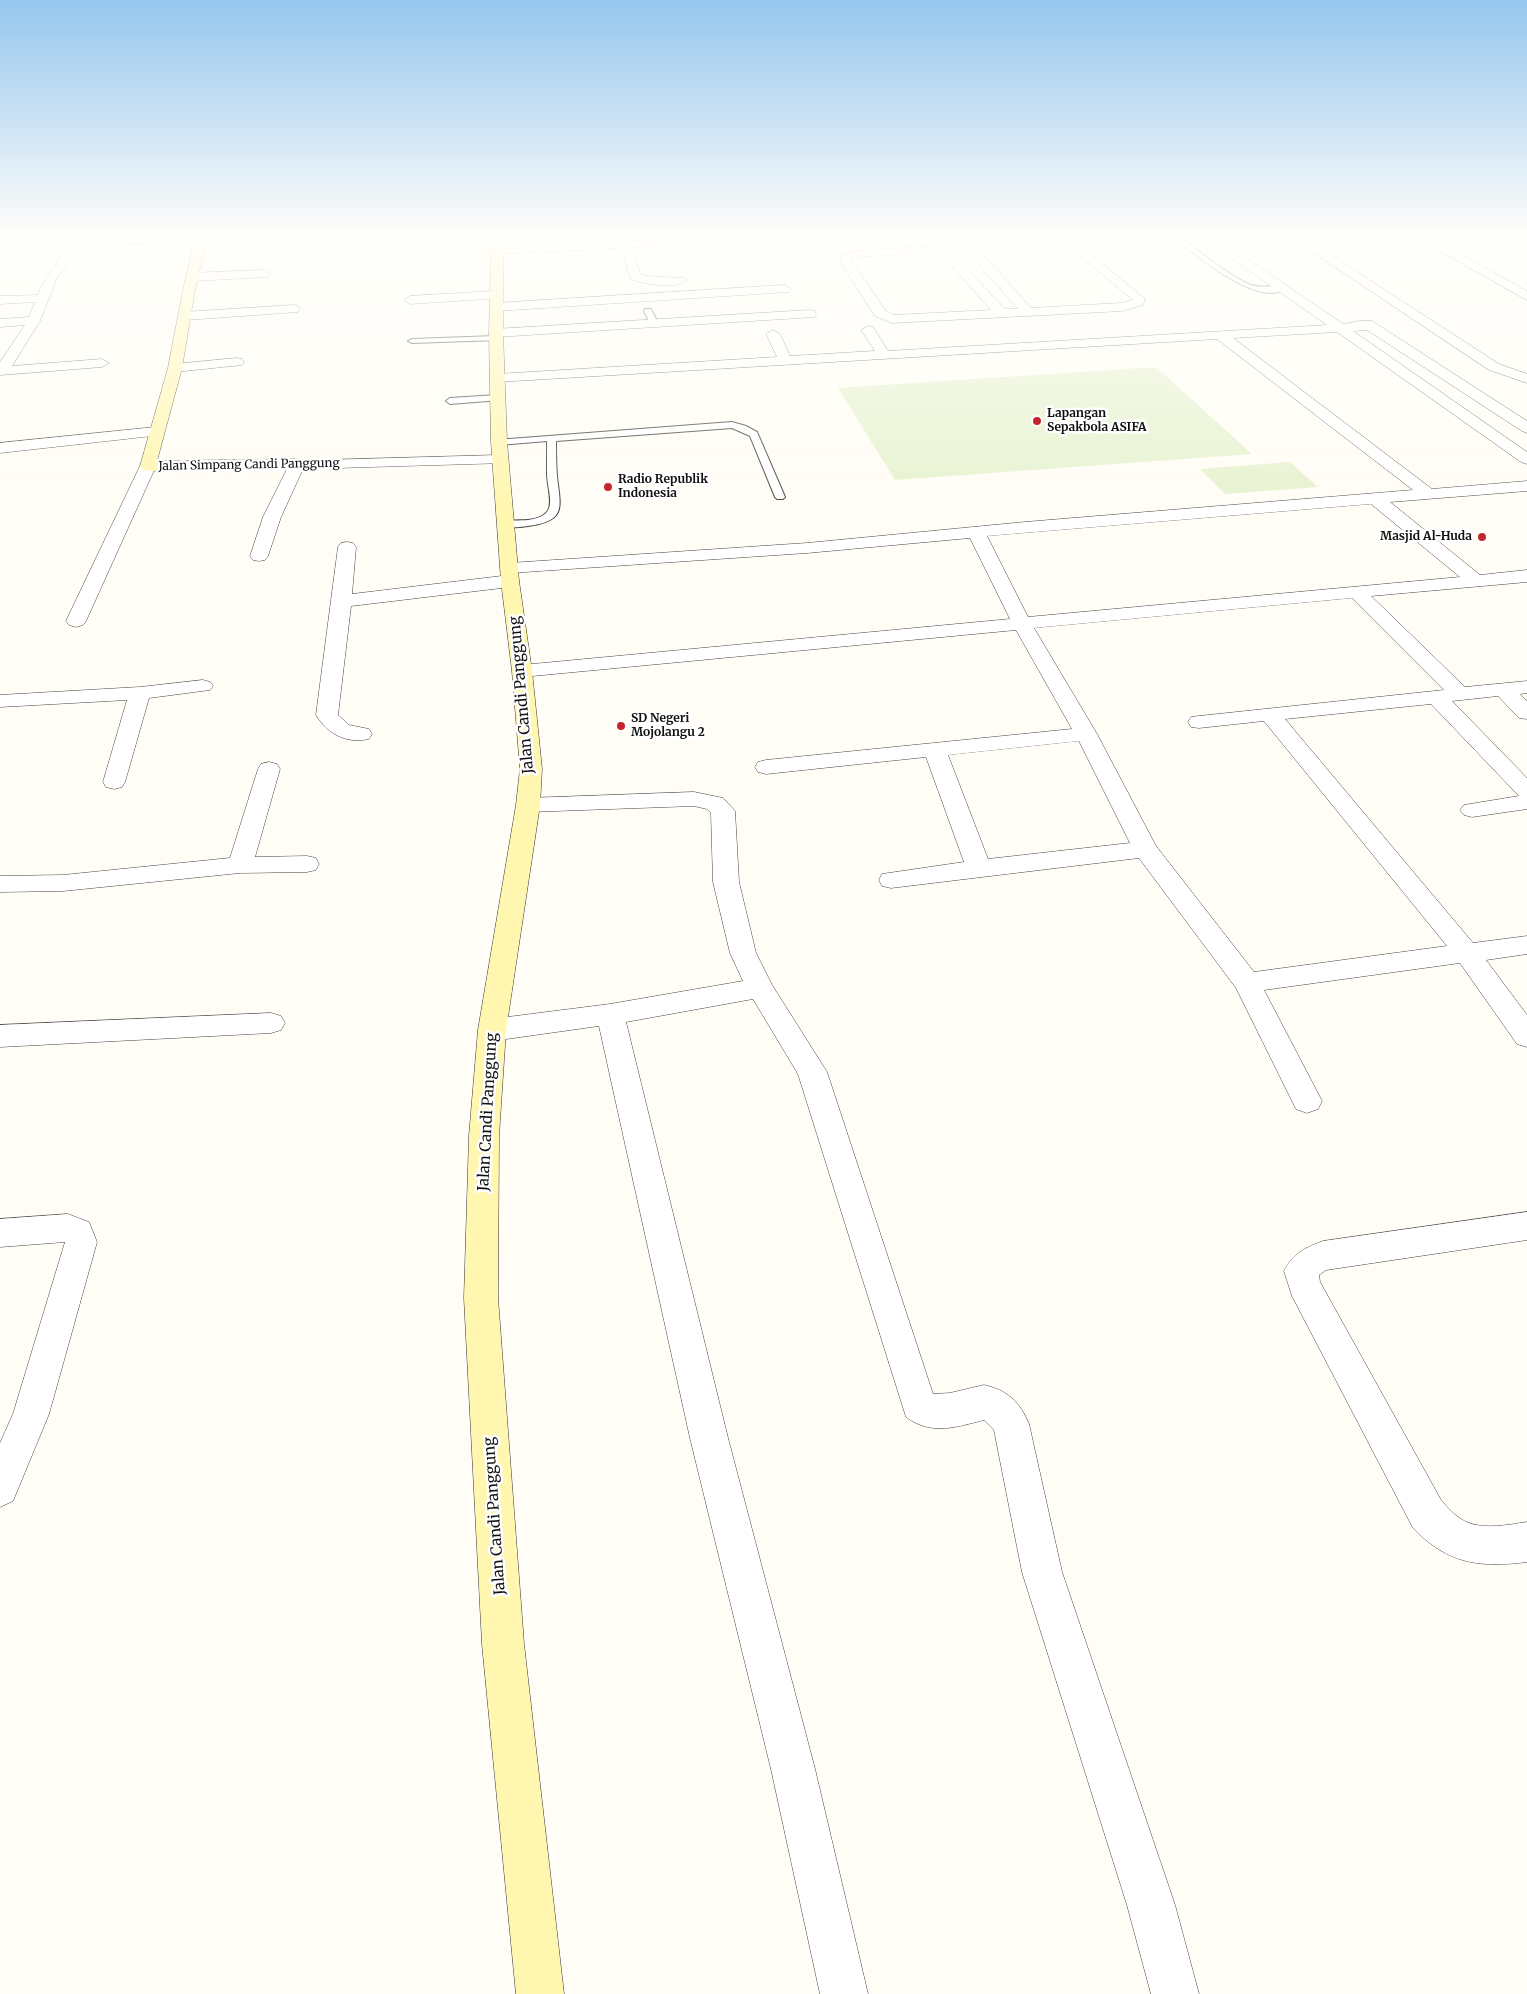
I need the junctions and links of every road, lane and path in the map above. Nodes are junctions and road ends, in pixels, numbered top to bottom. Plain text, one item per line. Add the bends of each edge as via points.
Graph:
1 (31, 326) edge
2 (184, 326) edge
3 (469, 326) edge
4 (496, 326) edge
5 (1336, 326) edge
6 (1369, 326) joint
7 (1432, 326) edge
8 (1339, 328) junction
9 (868, 330) dead end
10 (773, 334) dead end
11 (1219, 334) junction
12 (1389, 339) junction
13 (1358, 340) junction
14 (412, 341) dead end
15 (884, 355) junction
16 (237, 362) dead end
17 (786, 362) junction
18 (102, 363) dead end
19 (175, 368) junction
20 (0, 371) edge
21 (1527, 378) edge
22 (497, 388) junction
23 (450, 401) dead end
24 (1527, 428) edge
25 (156, 432) junction
26 (551, 439) junction
27 (0, 448) edge
28 (500, 451) junction
29 (1527, 459) edge
30 (297, 464) junction
31 (148, 466) junction
32 (1527, 486) edge
33 (1430, 495) junction
34 (780, 497) dead end
35 (1376, 499) junction
36 (507, 524) junction
37 (976, 532) junction
38 (347, 547) dead end
39 (258, 556) dead end
40 (510, 574) junction
41 (1527, 576) edge
42 (1475, 580) junction
43 (1356, 592) junction
44 (342, 601) junction
45 (76, 621) dead end
46 (1022, 624) junction
47 (522, 671) junction
48 (203, 686) dead end
49 (1527, 687) edge
50 (1503, 689) junction
51 (140, 693) junction
52 (1460, 694) junction
53 (1436, 696) junction
54 (0, 701) edge
55 (1527, 713) edge
56 (1270, 715) junction
57 (1199, 722) dead end
58 (361, 734) dead end
59 (1086, 734) junction
60 (935, 751) junction
61 (766, 767) dead end
62 (269, 770) dead end
63 (114, 782) dead end
64 (1527, 791) edge
65 (1527, 802) edge
66 (528, 805) junction
67 (1472, 810) dead end
68 (1145, 849) junction
69 (307, 864) dead end
70 (240, 865) junction
71 (979, 868) junction
72 (892, 880) dead end
73 (0, 884) edge
74 (1527, 945) edge
75 (1467, 953) junction
76 (1247, 983) junction
77 (760, 988) junction
78 (610, 1014) junction
79 (272, 1023) dead end
80 (492, 1030) junction
81 (0, 1036) edge
82 (1527, 1036) edge
83 (1307, 1101) dead end
84 (1527, 1226) edge
85 (0, 1233) edge
86 (0, 1488) edge
87 (1527, 1542) edge
88 (540, 1994) edge
89 (844, 1994) edge
90 (1175, 1994) edge

1 - 20 street
2 - 19 main road, Jalan Simpang Candi Panggung
3 - 14 lane
4 - 22 main road, Jalan Candi Panggung
5 - 8 street
6 - 8 street
6 - 12 street
7 - 21 street via 1494,366
8 - 11 street
8 - 13 street
9 - 15 street
10 - 17 street
11 - 15 street
11 - 33 street
12 - 13 street
12 - 24 street
13 - 29 street
15 - 17 street
16 - 19 street
17 - 22 street
18 - 20 street
19 - 25 main road, Jalan Simpang Candi Panggung
22 - 23 lane
22 - 28 main road, Jalan Candi Panggung
25 - 27 street
25 - 31 main road, Jalan Simpang Candi Panggung
26 - 28 lane
26 - 34 lane via 722,425 743,428 754,434
26 - 36 lane via 557,500 550,516 528,523
28 - 30 street, Jalan Simpang Candi Panggung
28 - 36 main road, Jalan Candi Panggung
30 - 31 main road, Jalan Simpang Candi Panggung
30 - 39 street
31 - 45 street
32 - 33 street
33 - 35 street
35 - 37 street
35 - 42 street
36 - 40 main road, Jalan Candi Panggung
37 - 40 street
37 - 46 street
38 - 44 street
40 - 44 street
40 - 47 main road, Jalan Candi Panggung
41 - 42 street
42 - 43 street
43 - 46 street
43 - 52 street
44 - 58 street via 328,715 333,726
46 - 47 street
46 - 59 street
47 - 66 main road, Jalan Candi Panggung via 531,769
48 - 51 street
49 - 50 street
50 - 52 street
50 - 55 street
51 - 54 street
51 - 63 street
52 - 53 street
53 - 56 street
53 - 64 street
56 - 57 street
56 - 75 street
59 - 60 street
59 - 68 street
60 - 61 street
60 - 71 street
62 - 70 street
65 - 67 street
66 - 77 street via 694,799 720,806 724,818 726,882 743,953
66 - 80 main road, Jalan Candi Panggung
68 - 71 street
68 - 76 street
69 - 70 street
70 - 73 street via 63,883
71 - 72 street
74 - 75 street
75 - 76 street
75 - 82 street
76 - 83 street
77 - 78 street
77 - 90 street via 812,1072 919,1405 934,1413 991,1403 1011,1424 1042,1572 1152,1905
78 - 80 street
78 - 89 street via 709,1438 793,1769
79 - 81 street
80 - 88 main road, Jalan Candi Panggung via 484,1136 480,1298 503,1644
84 - 87 street via 1323,1256 1309,1262 1302,1271 1304,1285 1427,1514 1446,1532 1470,1543 1498,1546
85 - 86 street via 68,1228 77,1232 81,1242 31,1414

